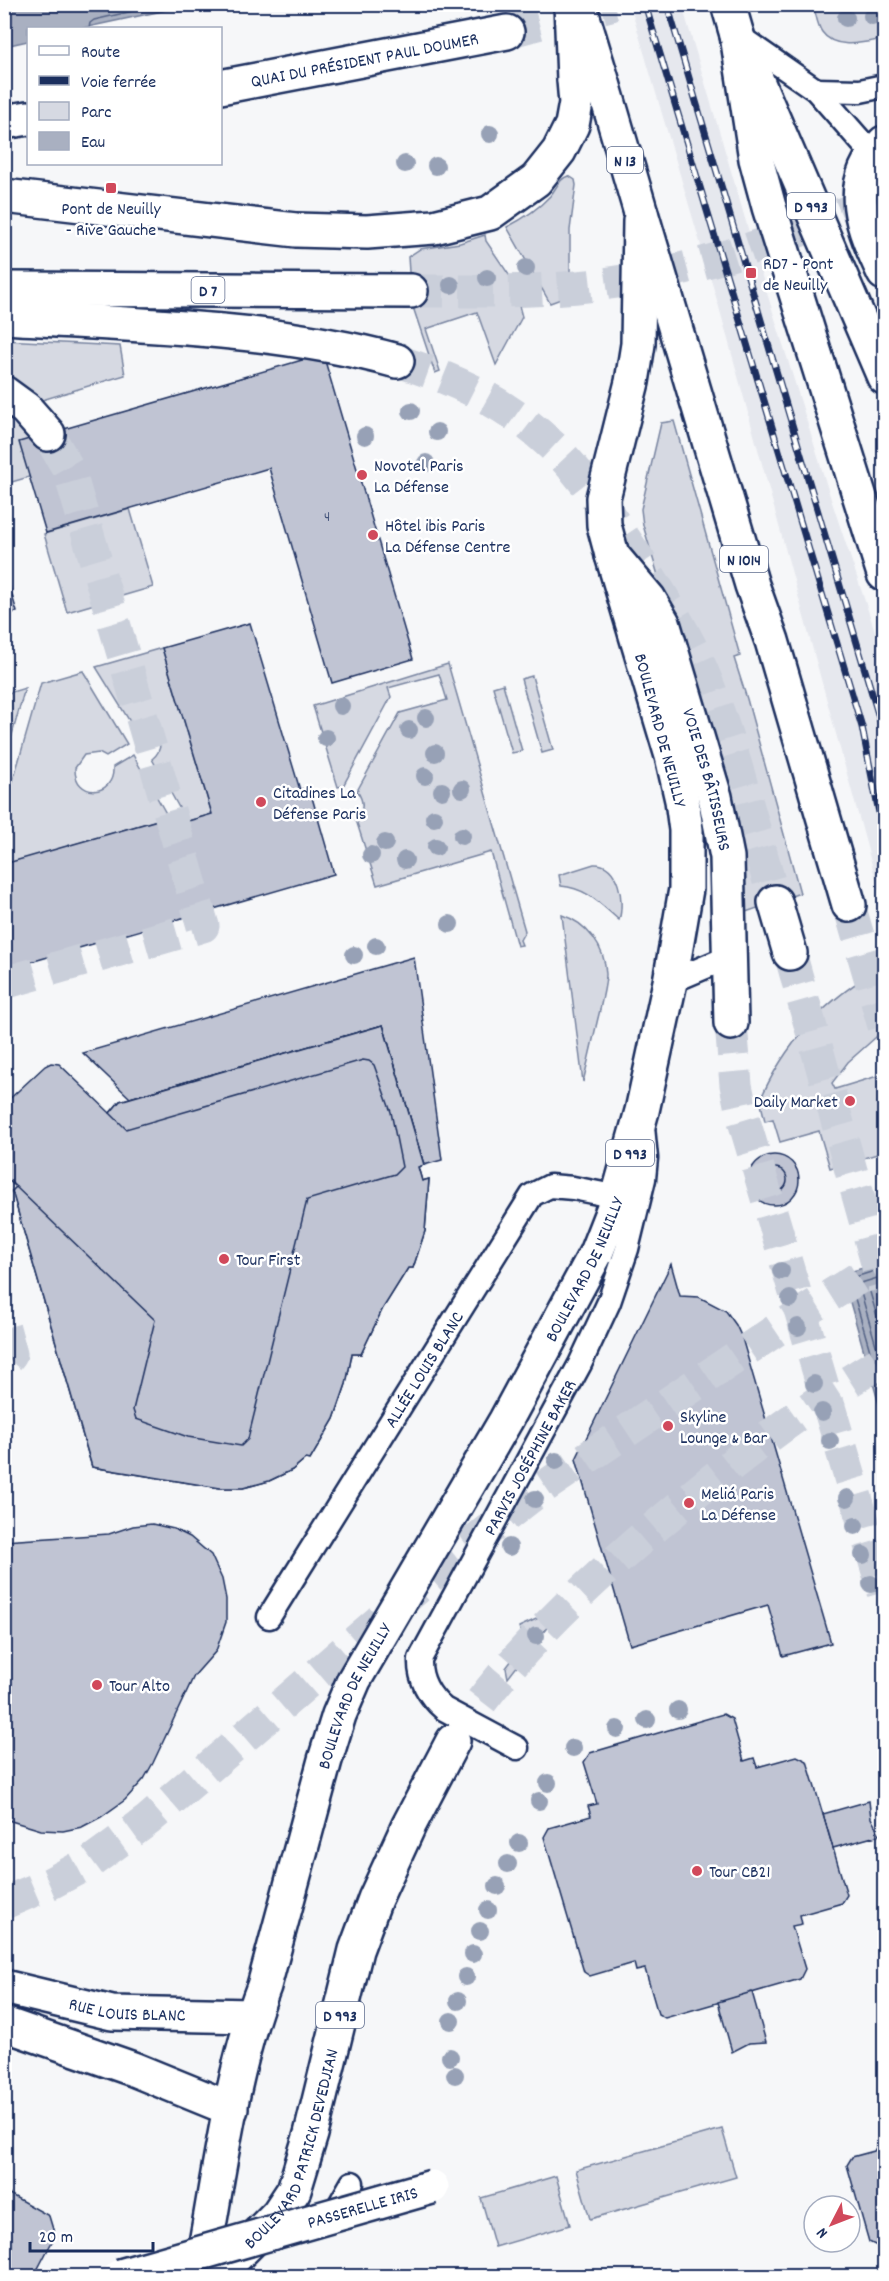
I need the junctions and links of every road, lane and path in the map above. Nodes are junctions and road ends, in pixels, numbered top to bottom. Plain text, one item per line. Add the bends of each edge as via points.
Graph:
1 (571, 4) edge
2 (579, 4) edge
3 (728, 4) edge
4 (507, 32) tunnel mouth
5 (737, 35) junction
6 (587, 77) junction
7 (885, 86) edge
8 (222, 87) edge
9 (816, 90) junction
10 (27, 118) edge
11 (4, 122) edge
12 (881, 156) edge
13 (4, 196) edge
14 (640, 213) junction
15 (885, 273) edge
16 (4, 289) edge
17 (411, 291) tunnel mouth
18 (4, 317) edge
19 (397, 361) tunnel mouth
20 (885, 377) edge
21 (4, 393) edge
22 (48, 434) tunnel mouth
23 (612, 555) junction
24 (885, 574) edge
25 (775, 902) tunnel mouth
26 (849, 905) tunnel mouth
27 (790, 952) tunnel mouth
28 (729, 957) junction
29 (670, 982) junction
30 (731, 1023) tunnel mouth
31 (642, 1111) junction
32 (618, 1197) junction
33 (269, 1617) dead end
34 (453, 1741) tunnel mouth
35 (517, 1748) dead end
36 (4, 1987) edge
37 (252, 2016) junction
38 (4, 2024) edge
39 (231, 2109) junction
40 (352, 2183) dead end
41 (432, 2187) dead end
42 (215, 2272) edge
43 (120, 2277) edge

1 - 6 main road, bridge
2 - 6 main road, N 13, bridge
3 - 5 main road
4 - 8 main road, QUAI DU PRÉSIDENT PAUL DOUMER
5 - 9 lane
5 - 20 main road, D 993
5 - 24 main road via 756,159 769,207
6 - 13 main road via 572,125 546,169 522,192 490,213 444,225 367,232 296,230
6 - 14 main road, N 13
7 - 9 lane via 860,91
9 - 12 lane
10 - 11 main road
12 - 15 main road via 864,174 860,196 865,233
14 - 23 main road, BOULEVARD DE NEUILLY / D 993 via 638,344 603,498 604,525
14 - 26 main road, N 1014
16 - 17 main road, D 7
18 - 19 main road via 256,336 336,346
21 - 22 main road via 26,409
23 - 28 main road, VOIE DES BÂTISSEURS via 649,599 663,623 715,796 727,857
23 - 29 main road, BOULEVARD DE NEUILLY / D 993 via 682,800 686,889
25 - 27 main road
28 - 29 lane
28 - 30 main road, VOIE DES BÂTISSEURS
29 - 31 main road, BOULEVARD DE NEUILLY / D 993
31 - 32 main road, BOULEVARD DE NEUILLY / D 993
31 - 35 lane, PARVIS JOSÉPHINE BAKER via 644,1179 609,1302 580,1364 420,1659 426,1689 437,1703
32 - 33 lane, ALLÉE LOUIS BLANC via 550,1186 532,1195
32 - 37 main road, BOULEVARD DE NEUILLY / D 993 via 596,1253 506,1420 354,1680 325,1760 264,1986
34 - 42 main road, BOULEVARD PATRICK DEVEDJIAN / D 993 via 404,1836 360,1940 294,2190 278,2214
36 - 37 main road, RUE LOUIS BLANC via 122,2014
37 - 39 main road, BOULEVARD DE NEUILLY / D 993
38 - 39 main road via 133,2069
39 - 42 main road, BOULEVARD DE NEUILLY / D 993
40 - 42 lane via 336,2211 310,2233
41 - 43 main road, PASSERELLE IRIS, bridge

